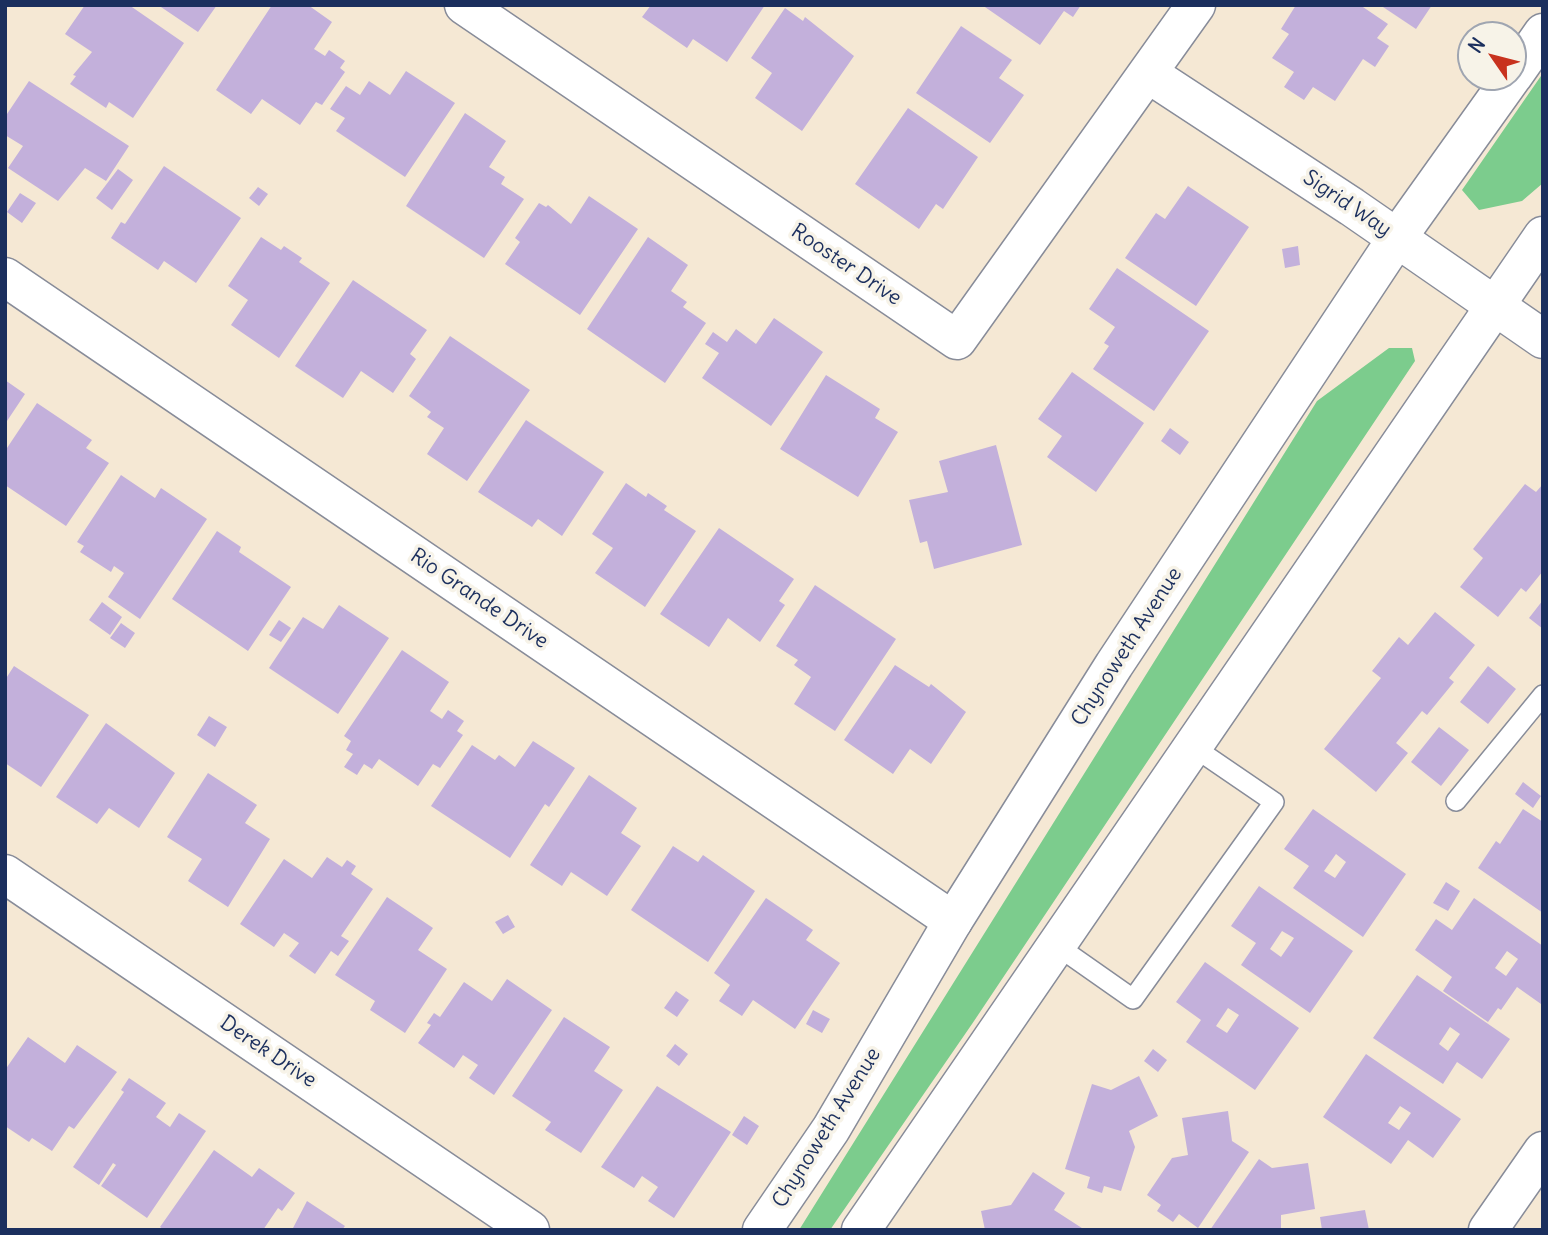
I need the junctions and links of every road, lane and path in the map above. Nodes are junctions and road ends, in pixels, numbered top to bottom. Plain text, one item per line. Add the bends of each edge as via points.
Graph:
1 (464, 5) edge
2 (1196, 5) edge
3 (1543, 33) edge
4 (1527, 56) edge
5 (1149, 74) junction
6 (1502, 91) edge
7 (1543, 236) edge
8 (1397, 238) junction
9 (5, 277) edge
10 (1494, 305) junction
11 (1543, 339) edge
12 (1543, 695) edge
13 (1192, 746) junction
14 (1456, 801) dead end
15 (5, 874) edge
16 (953, 921) junction
17 (1056, 945) junction
18 (1543, 1151) edge
19 (530, 1230) edge
20 (762, 1230) edge
21 (861, 1230) edge
22 (1488, 1230) edge

1 - 5 street, Rooster Drive via 957,341
2 - 5 street
3 - 4 street, Chynoweth Avenue
5 - 8 street, Sigrid Way
6 - 8 street, Chynoweth Avenue
7 - 10 street
8 - 10 street, Sigrid Way
8 - 16 street, Chynoweth Avenue via 1114,665
9 - 16 street, Rio Grande Drive
10 - 11 street, Sigrid Way
10 - 13 street
12 - 14 lane
13 - 17 street
13 - 17 lane via 1274,802 1133,999
15 - 19 street, Derek Drive
16 - 20 street, Chynoweth Avenue via 831,1129
17 - 21 street
18 - 22 street

